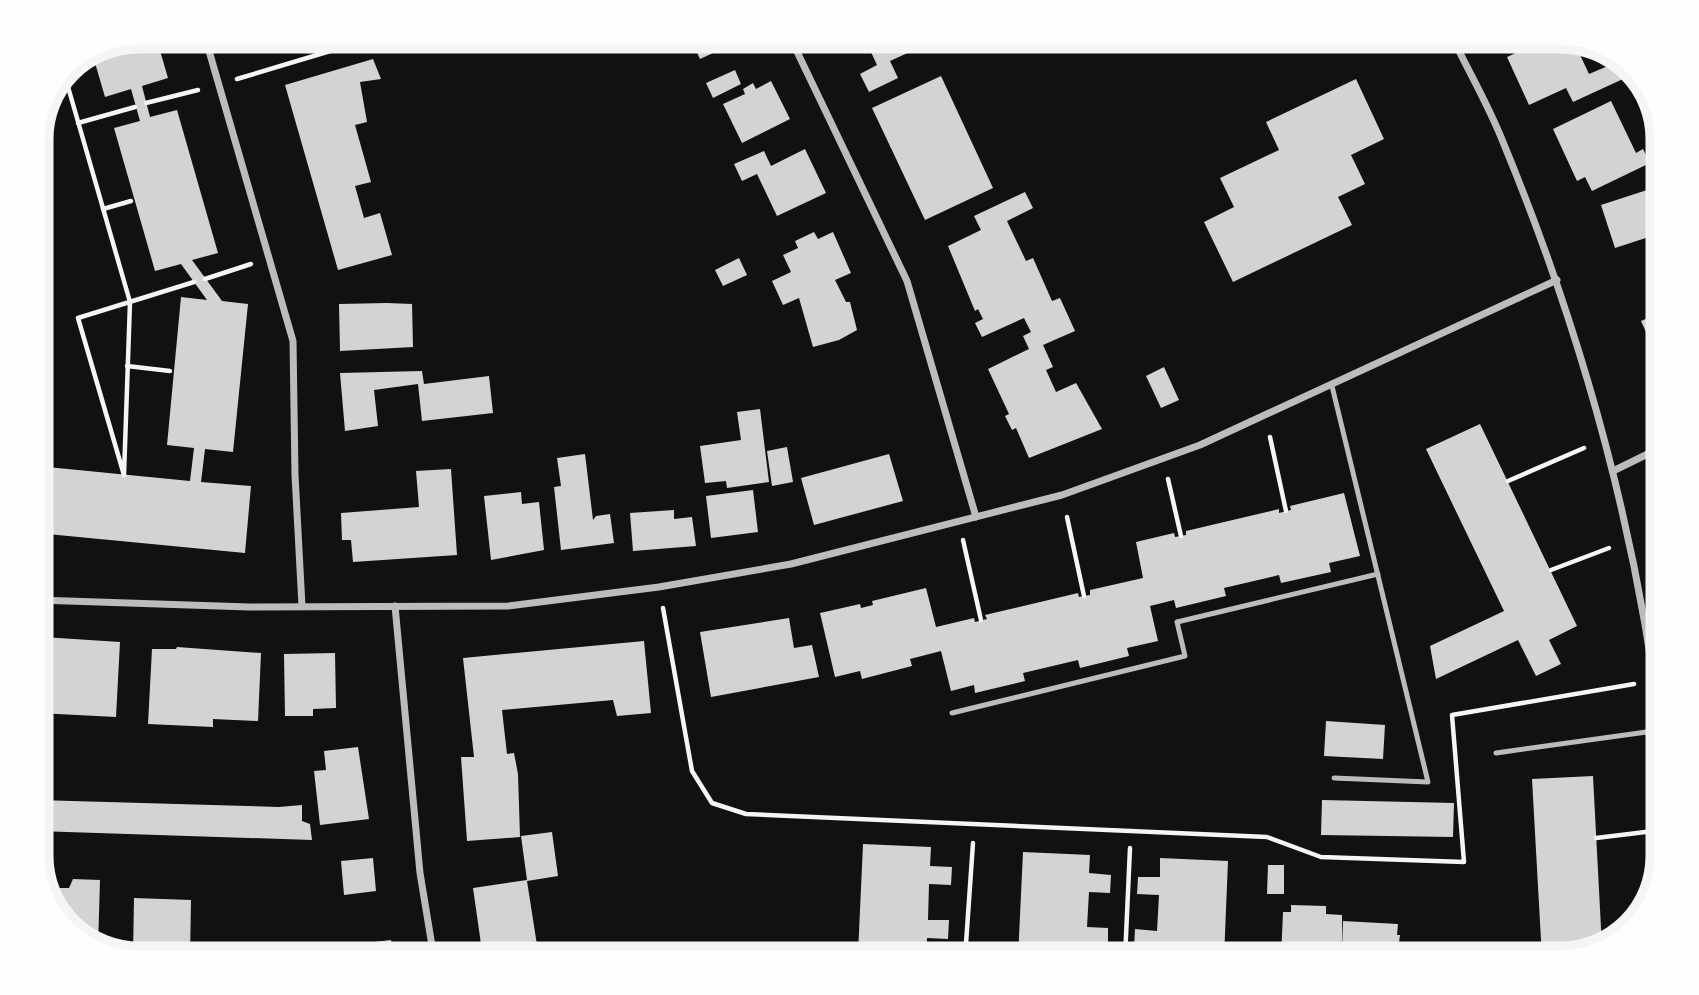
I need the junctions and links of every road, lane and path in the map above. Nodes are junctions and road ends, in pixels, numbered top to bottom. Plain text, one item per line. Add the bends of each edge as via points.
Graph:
1 (208, 49) edge
2 (338, 49) edge
3 (796, 49) edge
4 (1458, 49) edge
5 (67, 85) edge
6 (219, 85) junction
7 (146, 103) dead end
8 (135, 107) dead end
9 (78, 123) junction
10 (131, 201) dead end
11 (103, 209) junction
12 (269, 259) junction
13 (205, 279) dead end
14 (1557, 279) junction
15 (194, 282) dead end
16 (130, 302) junction
17 (127, 366) junction
18 (170, 371) dead end
19 (1332, 386) junction
20 (1266, 415) junction
21 (1605, 439) junction
22 (1650, 453) edge
23 (1163, 458) junction
24 (1613, 471) junction
25 (1508, 481) dead end
26 (1062, 495) junction
27 (1286, 511) dead end
28 (976, 517) junction
29 (959, 522) junction
30 (1181, 536) dead end
31 (1628, 540) junction
32 (1551, 570) dead end
33 (1378, 574) junction
34 (659, 587) junction
35 (1084, 596) dead end
36 (49, 600) edge
37 (302, 606) junction
38 (395, 606) junction
39 (981, 620) dead end
40 (1650, 655) edge
41 (1650, 682) edge
42 (952, 713) dead end
43 (1650, 732) edge
44 (1496, 753) dead end
45 (1334, 778) dead end
46 (1650, 831) edge
47 (1596, 838) dead end
48 (973, 843) dead end
49 (1130, 848) dead end
50 (432, 946) edge
51 (966, 946) edge
52 (1126, 946) edge

1 - 6 street
2 - 6 path
3 - 28 street via 907,281
4 - 14 street via 1503,140
5 - 9 path
6 - 7 path
6 - 12 street
8 - 9 path
9 - 11 path
10 - 11 path
11 - 16 path
12 - 13 path
12 - 37 street via 293,341
14 - 19 street
14 - 21 street
15 - 16 path
16 - 17 path
16 - 17 path via 78,318 124,475
17 - 18 path
19 - 20 street
19 - 33 lane
20 - 23 street
20 - 27 path
21 - 24 street
21 - 25 path
22 - 24 street
23 - 26 street
23 - 30 path
24 - 31 street
26 - 28 street
26 - 35 path
28 - 29 street
29 - 34 street via 791,564
29 - 39 path
31 - 32 path
31 - 40 street
33 - 42 lane via 1177,622 1185,656
33 - 45 lane via 1428,782
34 - 38 street via 508,606
34 - 41 path via 692,771 712,803 746,814 1267,837 1321,857 1464,862 1452,715
36 - 37 street
37 - 38 street
38 - 50 street via 420,873
43 - 44 lane
46 - 47 path
48 - 51 path
49 - 52 path

